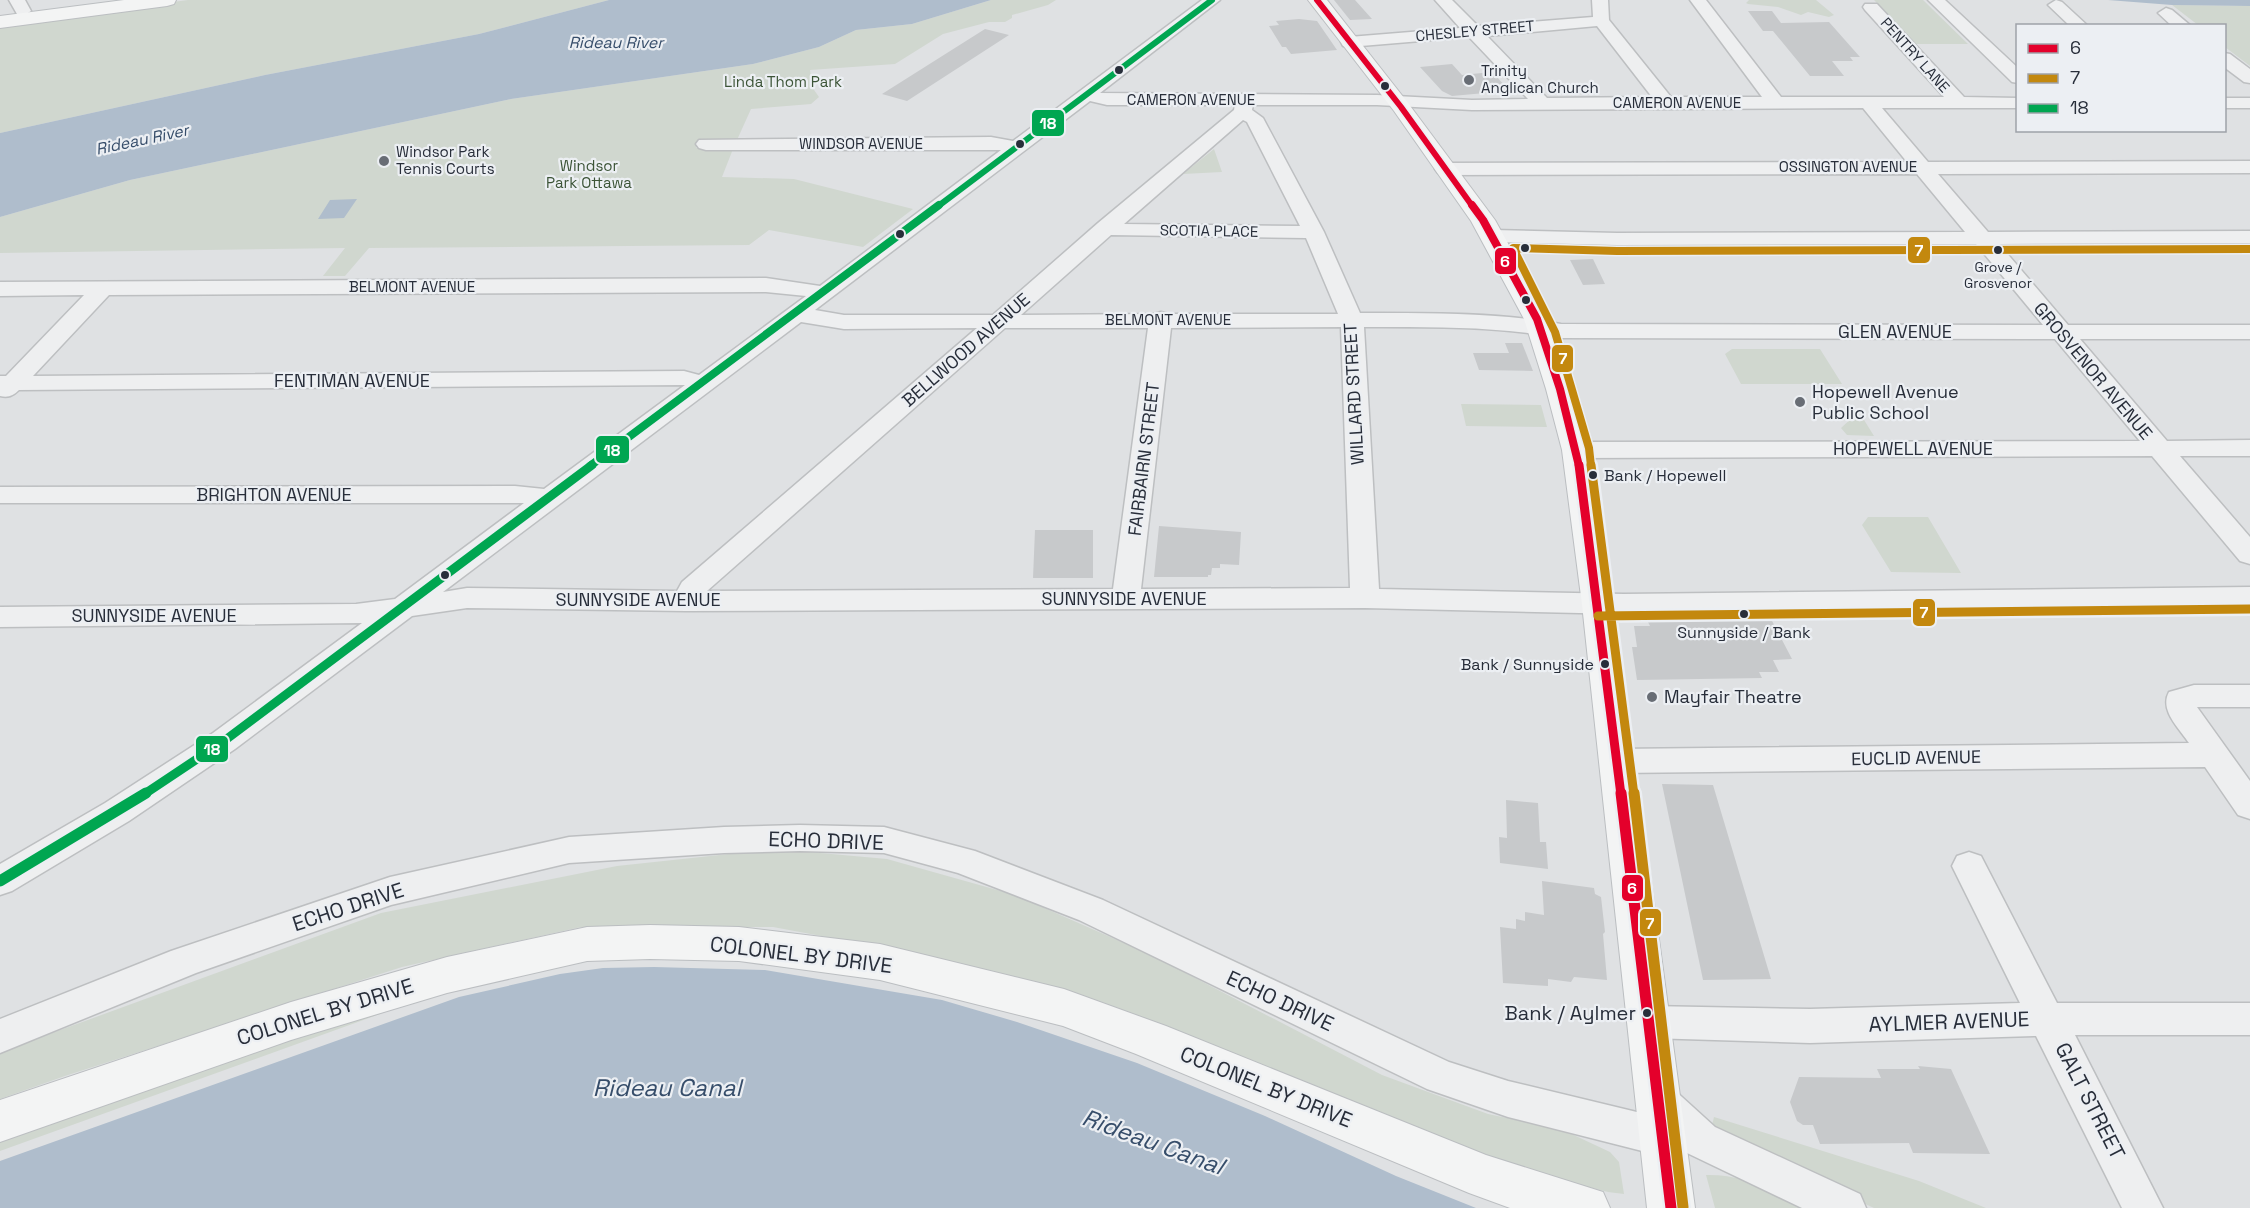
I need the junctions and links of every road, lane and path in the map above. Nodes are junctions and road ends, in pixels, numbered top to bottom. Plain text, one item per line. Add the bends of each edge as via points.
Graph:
1 (112, 0) edge
2 (167, 0) edge
3 (1212, 0) edge
4 (1317, 0) edge
5 (1443, 0) edge
6 (1600, 0) edge
7 (1698, 0) edge
8 (1936, 0) edge
9 (2056, 5) dead end
10 (20, 6) edge
11 (1871, 7) dead end
12 (2166, 13) dead end
13 (0, 15) edge
14 (1601, 21) junction
15 (0, 22) edge
16 (2078, 24) edge
17 (2180, 24) edge
18 (1473, 32) junction
19 (1350, 42) junction
20 (2226, 60) edge
21 (2016, 76) edge
22 (2250, 78) edge
23 (1086, 95) junction
24 (1396, 101) junction
25 (1666, 102) junction
26 (1776, 102) junction
27 (1868, 103) junction
28 (1959, 103) junction
29 (2016, 103) edge
30 (2226, 103) edge
31 (2250, 103) edge
32 (1540, 104) junction
33 (1243, 107) junction
34 (706, 144) dead end
35 (1015, 147) junction
36 (1923, 167) junction
37 (2250, 167) edge
38 (1445, 169) junction
39 (1105, 227) junction
40 (1314, 232) junction
41 (1493, 236) junction
42 (2250, 237) edge
43 (1981, 238) junction
44 (103, 288) junction
45 (0, 289) edge
46 (823, 294) junction
47 (796, 314) junction
48 (1161, 320) junction
49 (1352, 320) junction
50 (999, 321) junction
51 (1540, 326) junction
52 (2250, 332) edge
53 (2061, 333) junction
54 (703, 383) junction
55 (4, 387) edge
56 (2158, 448) junction
57 (2250, 448) edge
58 (1577, 450) junction
59 (0, 495) edge
60 (547, 498) junction
61 (2250, 555) edge
62 (2250, 597) edge
63 (1365, 598) junction
64 (1126, 599) junction
65 (686, 601) junction
66 (1598, 604) junction
67 (404, 607) junction
68 (0, 617) edge
69 (2250, 696) edge
70 (2214, 755) junction
71 (1617, 761) junction
72 (2250, 806) edge
73 (1969, 866) dead end
74 (0, 881) edge
75 (2049, 1019) junction
76 (2250, 1019) edge
77 (1649, 1022) junction
78 (0, 1036) edge
79 (1659, 1118) junction
80 (0, 1121) edge
81 (1670, 1204) edge
82 (1586, 1208) edge
83 (1846, 1208) edge
84 (2143, 1208) edge

1 - 10 main road
2 - 15 main road
3 - 23 street
4 - 19 main road
5 - 18 street
6 - 14 street
7 - 26 street
8 - 21 street
9 - 16 street
10 - 13 main road
11 - 28 street, PENTRY LANE
12 - 17 street
14 - 18 street, CHESLEY STREET
14 - 25 street
18 - 19 street, CHESLEY STREET
18 - 32 street
19 - 24 main road
20 - 22 street
23 - 33 street, CAMERON AVENUE via 1107,100
23 - 35 street
24 - 32 street, CAMERON AVENUE
24 - 33 street, CAMERON AVENUE
24 - 38 main road
25 - 26 street, CAMERON AVENUE
25 - 32 street, CAMERON AVENUE
26 - 27 street, CAMERON AVENUE
27 - 28 street, CAMERON AVENUE
27 - 36 street, GROSVENOR AVENUE
28 - 29 street, CAMERON AVENUE
30 - 31 street
33 - 39 street, BELLWOOD AVENUE
33 - 40 street, WILLARD STREET via 1254,118
34 - 35 street, WINDSOR AVENUE via 990,143
35 - 46 street
36 - 37 street, OSSINGTON AVENUE
36 - 38 street, OSSINGTON AVENUE
36 - 43 street, GROSVENOR AVENUE
38 - 41 main road
39 - 40 street, SCOTIA PLACE
39 - 50 street, BELLWOOD AVENUE
40 - 49 street, WILLARD STREET
41 - 43 street
41 - 51 main road
42 - 43 street
43 - 53 street, GROSVENOR AVENUE
44 - 45 street, BELMONT AVENUE
44 - 46 street, BELMONT AVENUE via 765,285
44 - 55 street
46 - 47 street
47 - 50 street, BELMONT AVENUE via 844,322
47 - 54 street
48 - 49 street, BELMONT AVENUE
48 - 50 street, BELMONT AVENUE
48 - 64 street, FAIRBAIRN STREET
49 - 51 street, BELMONT AVENUE
49 - 63 street, WILLARD STREET
50 - 65 street, BELLWOOD AVENUE via 692,589
51 - 53 street, GLEN AVENUE via 1590,332
51 - 58 main road
52 - 53 street, GLEN AVENUE
53 - 56 street, GROSVENOR AVENUE
54 - 55 street, FENTIMAN AVENUE via 684,378
54 - 60 street
56 - 57 street, HOPEWELL AVENUE
56 - 58 street, HOPEWELL AVENUE
56 - 61 street, GROSVENOR AVENUE
58 - 66 main road
59 - 60 street, BRIGHTON AVENUE via 522,494
60 - 67 street
62 - 66 street, SUNNYSIDE AVENUE
63 - 64 street, SUNNYSIDE AVENUE
63 - 66 street, SUNNYSIDE AVENUE
64 - 65 street, SUNNYSIDE AVENUE
65 - 67 street, SUNNYSIDE AVENUE via 466,598
66 - 71 main road
67 - 68 street, SUNNYSIDE AVENUE via 356,614
67 - 74 street via 171,777
69 - 70 street via 2194,696 2180,700 2181,708
70 - 71 street, EUCLID AVENUE
70 - 72 street
71 - 77 main road
73 - 75 street, GALT STREET
75 - 76 street, AYLMER AVENUE
75 - 77 street, AYLMER AVENUE via 1810,1026
75 - 84 street, GALT STREET
77 - 79 main road
78 - 79 street, ECHO DRIVE via 183,962 390,891 569,850 735,840 884,840 963,861 1091,910 1440,1077 1508,1099
79 - 81 main road
79 - 83 street, ECHO DRIVE
80 - 82 main road, COLONEL BY DRIVE via 291,1021 447,975 587,944 739,944 880,962 1064,1008 1485,1177

